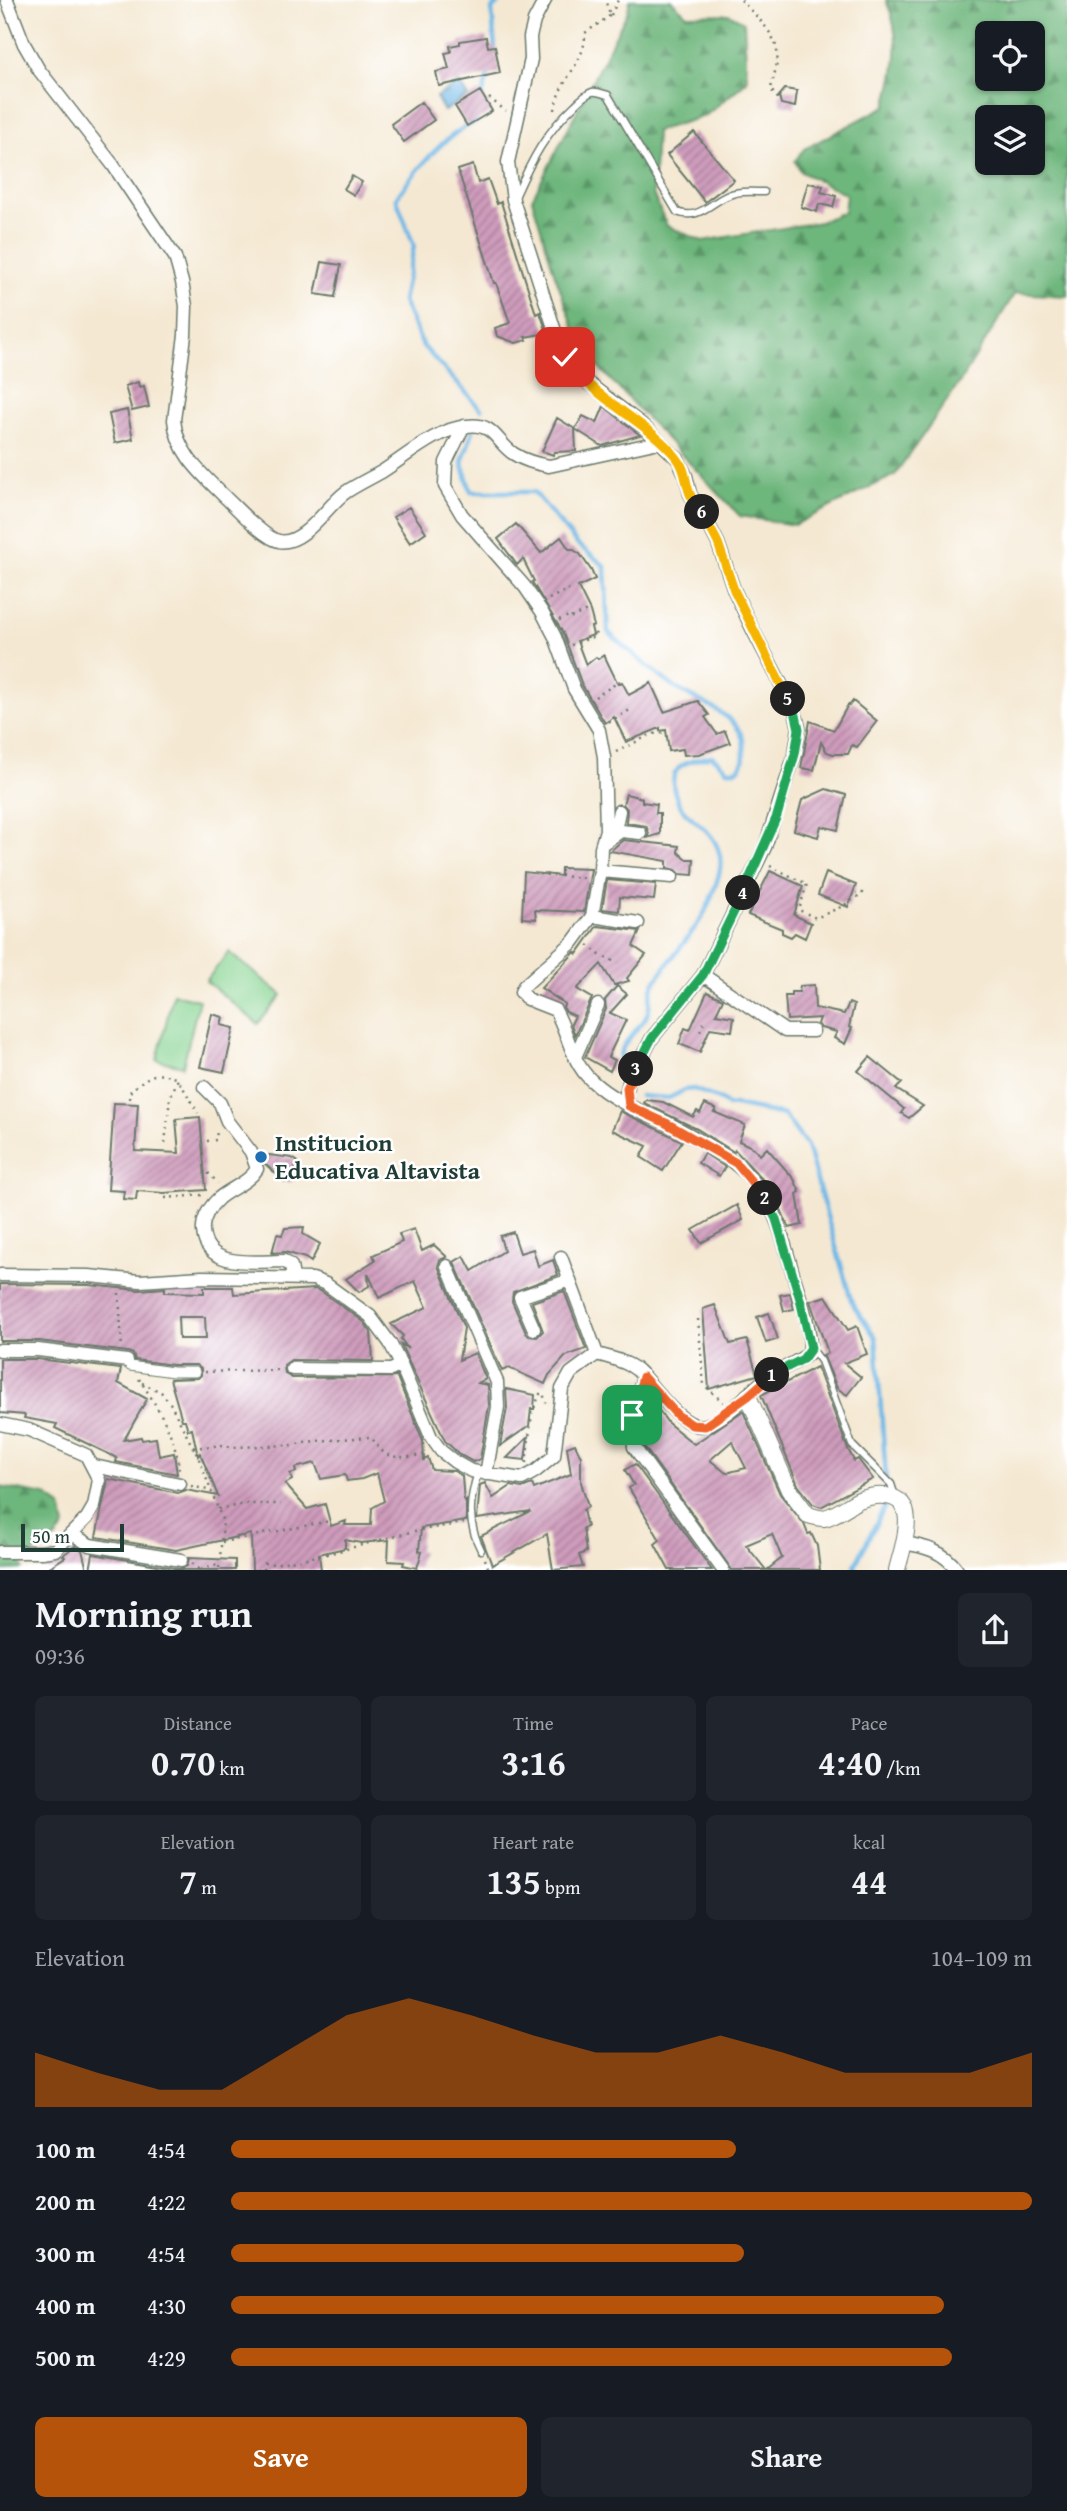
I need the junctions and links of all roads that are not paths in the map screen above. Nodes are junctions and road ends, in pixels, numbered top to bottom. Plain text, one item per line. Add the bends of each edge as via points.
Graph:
1 (7, 0) edge
2 (545, 0) edge
3 (764, 192) dead end
4 (513, 200) junction
5 (464, 426) junction
6 (659, 442) junction
7 (619, 811) dead end
8 (640, 833) dead end
9 (614, 836) junction
10 (602, 844) junction
11 (599, 876) junction
12 (673, 877) dead end
13 (592, 916) junction
14 (638, 923) dead end
15 (703, 975) junction
16 (598, 1004) dead end
17 (813, 1031) dead end
18 (575, 1057) junction
19 (204, 1087) dead end
20 (629, 1106) junction
21 (561, 1257) dead end
22 (447, 1266) dead end
23 (0, 1275) edge
24 (293, 1277) junction
25 (570, 1280) junction
26 (534, 1329) dead end
27 (811, 1348) junction
28 (0, 1350) edge
29 (597, 1354) junction
30 (129, 1364) joint
31 (401, 1364) junction
32 (292, 1370) road end
33 (195, 1372) road end
34 (643, 1377) junction
35 (748, 1396) junction
36 (0, 1424) edge
37 (94, 1466) junction
38 (482, 1473) junction
39 (180, 1484) road end
40 (895, 1497) junction
41 (72, 1534) junction
42 (904, 1543) junction
43 (481, 1550) dead end
44 (0, 1552) edge
45 (181, 1560) dead end
46 (723, 1570) edge
47 (897, 1570) edge
48 (957, 1570) edge

1 - 5 street via 39,70 113,165 175,257 186,306 176,433 195,467 253,524 278,541 292,541 343,494 449,429
2 - 4 street via 530,37 531,59 508,163
3 - 4 lane via 733,193 703,211 677,212 608,95 590,93 554,124
4 - 6 street via 565,357 576,374
5 - 6 street via 484,427 512,453 549,466
5 - 10 street via 446,462 444,485 462,515 537,605 574,689 598,729 604,757 606,830
6 - 15 street via 678,459 686,475 690,494 718,543 734,590 795,711 799,729 777,816
7 - 9 street
8 - 9 street via 621,831
9 - 10 street
10 - 11 street
11 - 12 street
11 - 13 street
13 - 14 street
13 - 18 street via 573,942 521,992 555,1010
15 - 17 street via 785,1031
15 - 20 street via 652,1038 627,1088
16 - 18 street
18 - 20 street via 588,1078
19 - 24 street via 220,1102 257,1169 208,1211 202,1229 207,1245 226,1260 284,1261 291,1266
20 - 27 street via 736,1163 767,1199
21 - 25 street
22 - 38 street via 497,1382 498,1407
23 - 24 street via 140,1281
24 - 31 street via 326,1284 370,1315
25 - 26 street via 520,1297
25 - 29 street
27 - 35 street via 803,1359 778,1370
27 - 40 lane via 821,1361 852,1445 891,1483
28 - 30 street via 38,1350
29 - 34 street via 619,1360
29 - 38 street via 566,1379 554,1456 522,1479
30 - 33 street
31 - 32 street via 391,1370
31 - 38 street via 431,1437 455,1462
34 - 35 street via 692,1425 705,1426
34 - 46 street via 632,1415 634,1447
35 - 40 street via 789,1490 808,1515 824,1518 860,1500
36 - 37 street via 57,1441 86,1455
37 - 39 street
37 - 41 street via 99,1480 94,1506
38 - 43 lane via 471,1496 473,1535
40 - 42 street via 907,1514
41 - 44 street via 55,1550
41 - 45 street via 90,1545
42 - 47 street
42 - 48 street via 928,1547

